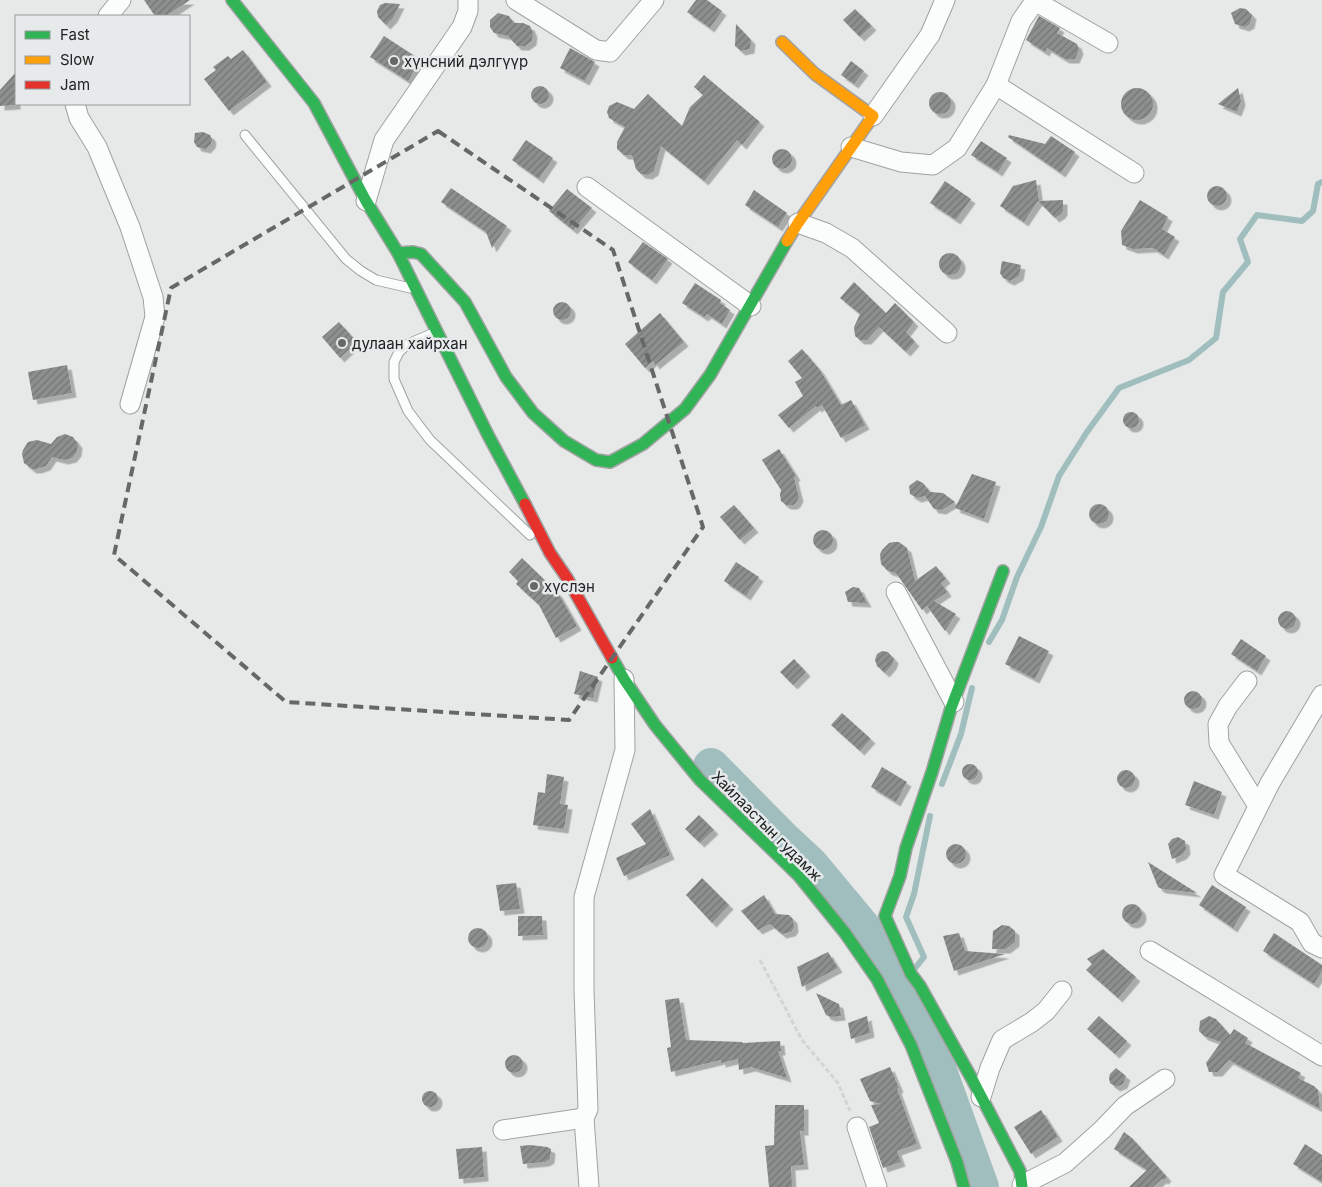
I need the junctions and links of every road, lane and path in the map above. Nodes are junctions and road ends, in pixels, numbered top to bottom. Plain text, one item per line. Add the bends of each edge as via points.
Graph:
1 (120, 0) edge
2 (232, 0) edge
3 (468, 0) edge
4 (516, 0) edge
5 (654, 0) edge
6 (945, 0) edge
7 (109, 15) edge
8 (782, 42) dead end
9 (1108, 43) dead end
10 (996, 85) junction
11 (75, 105) edge
12 (872, 116) junction
13 (245, 135) dead end
14 (851, 147) junction
15 (1134, 173) dead end
16 (588, 187) dead end
17 (366, 201) junction
18 (798, 223) junction
19 (398, 253) junction
20 (417, 290) junction
21 (751, 306) junction
22 (438, 331) junction
23 (947, 333) dead end
24 (130, 404) dead end
25 (550, 553) junction
26 (1003, 571) dead end
27 (896, 592) dead end
28 (624, 679) junction
29 (1247, 681) dead end
30 (1322, 695) edge
31 (954, 702) junction
32 (1258, 806) junction
33 (1322, 948) edge
34 (1150, 951) dead end
35 (760, 960) dead end
36 (1062, 990) dead end
37 (1322, 1056) edge
38 (1165, 1079) dead end
39 (981, 1097) junction
40 (584, 1118) junction
41 (857, 1128) joint
42 (503, 1130) dead end
43 (1022, 1186) edge
44 (589, 1187) edge
45 (877, 1187) edge
46 (964, 1187) edge

1 - 7 street
2 - 17 street, Хайлаастын гудамж via 314,103
3 - 17 street via 462,27 384,140
4 - 5 street via 596,50 610,52
6 - 12 street via 930,35
8 - 12 street via 815,74
9 - 10 street via 1034,0 1021,21
10 - 14 street via 957,148 933,165 901,162
10 - 15 street
11 - 24 street via 79,118 97,147 130,227 153,297 155,317
12 - 14 street
13 - 20 lane via 346,259 376,280
14 - 18 street
16 - 21 street
17 - 19 street, Хайлаастын гудамж
18 - 21 street
18 - 23 street via 826,233 852,248
19 - 20 street, Хайлаастын гудамж
19 - 21 street via 421,254 432,265 465,302 506,378 533,413 564,441 596,460 610,462 643,444 685,409 710,376
20 - 22 street, Хайлаастын гудамж
22 - 25 street, Хайлаастын гудамж
22 - 25 lane via 408,344 394,362 394,379 408,411 430,440
25 - 28 street, Хайлаастын гудамж
26 - 31 street
27 - 31 street
28 - 40 street via 625,750 584,897 588,1109
28 - 46 street, Хайлаастын гудамж via 654,726 700,780 799,876 877,979 911,1045
29 - 32 street via 1218,724 1219,743
30 - 32 street
31 - 39 street via 885,916 911,974
32 - 33 street via 1224,875 1300,922 1312,943
34 - 37 street
35 - 41 path via 802,1040 838,1083
36 - 39 street via 1046,1011 1002,1040
38 - 43 street via 1125,1106 1065,1163
39 - 43 street via 1020,1172
40 - 42 street
40 - 44 street
41 - 45 street

